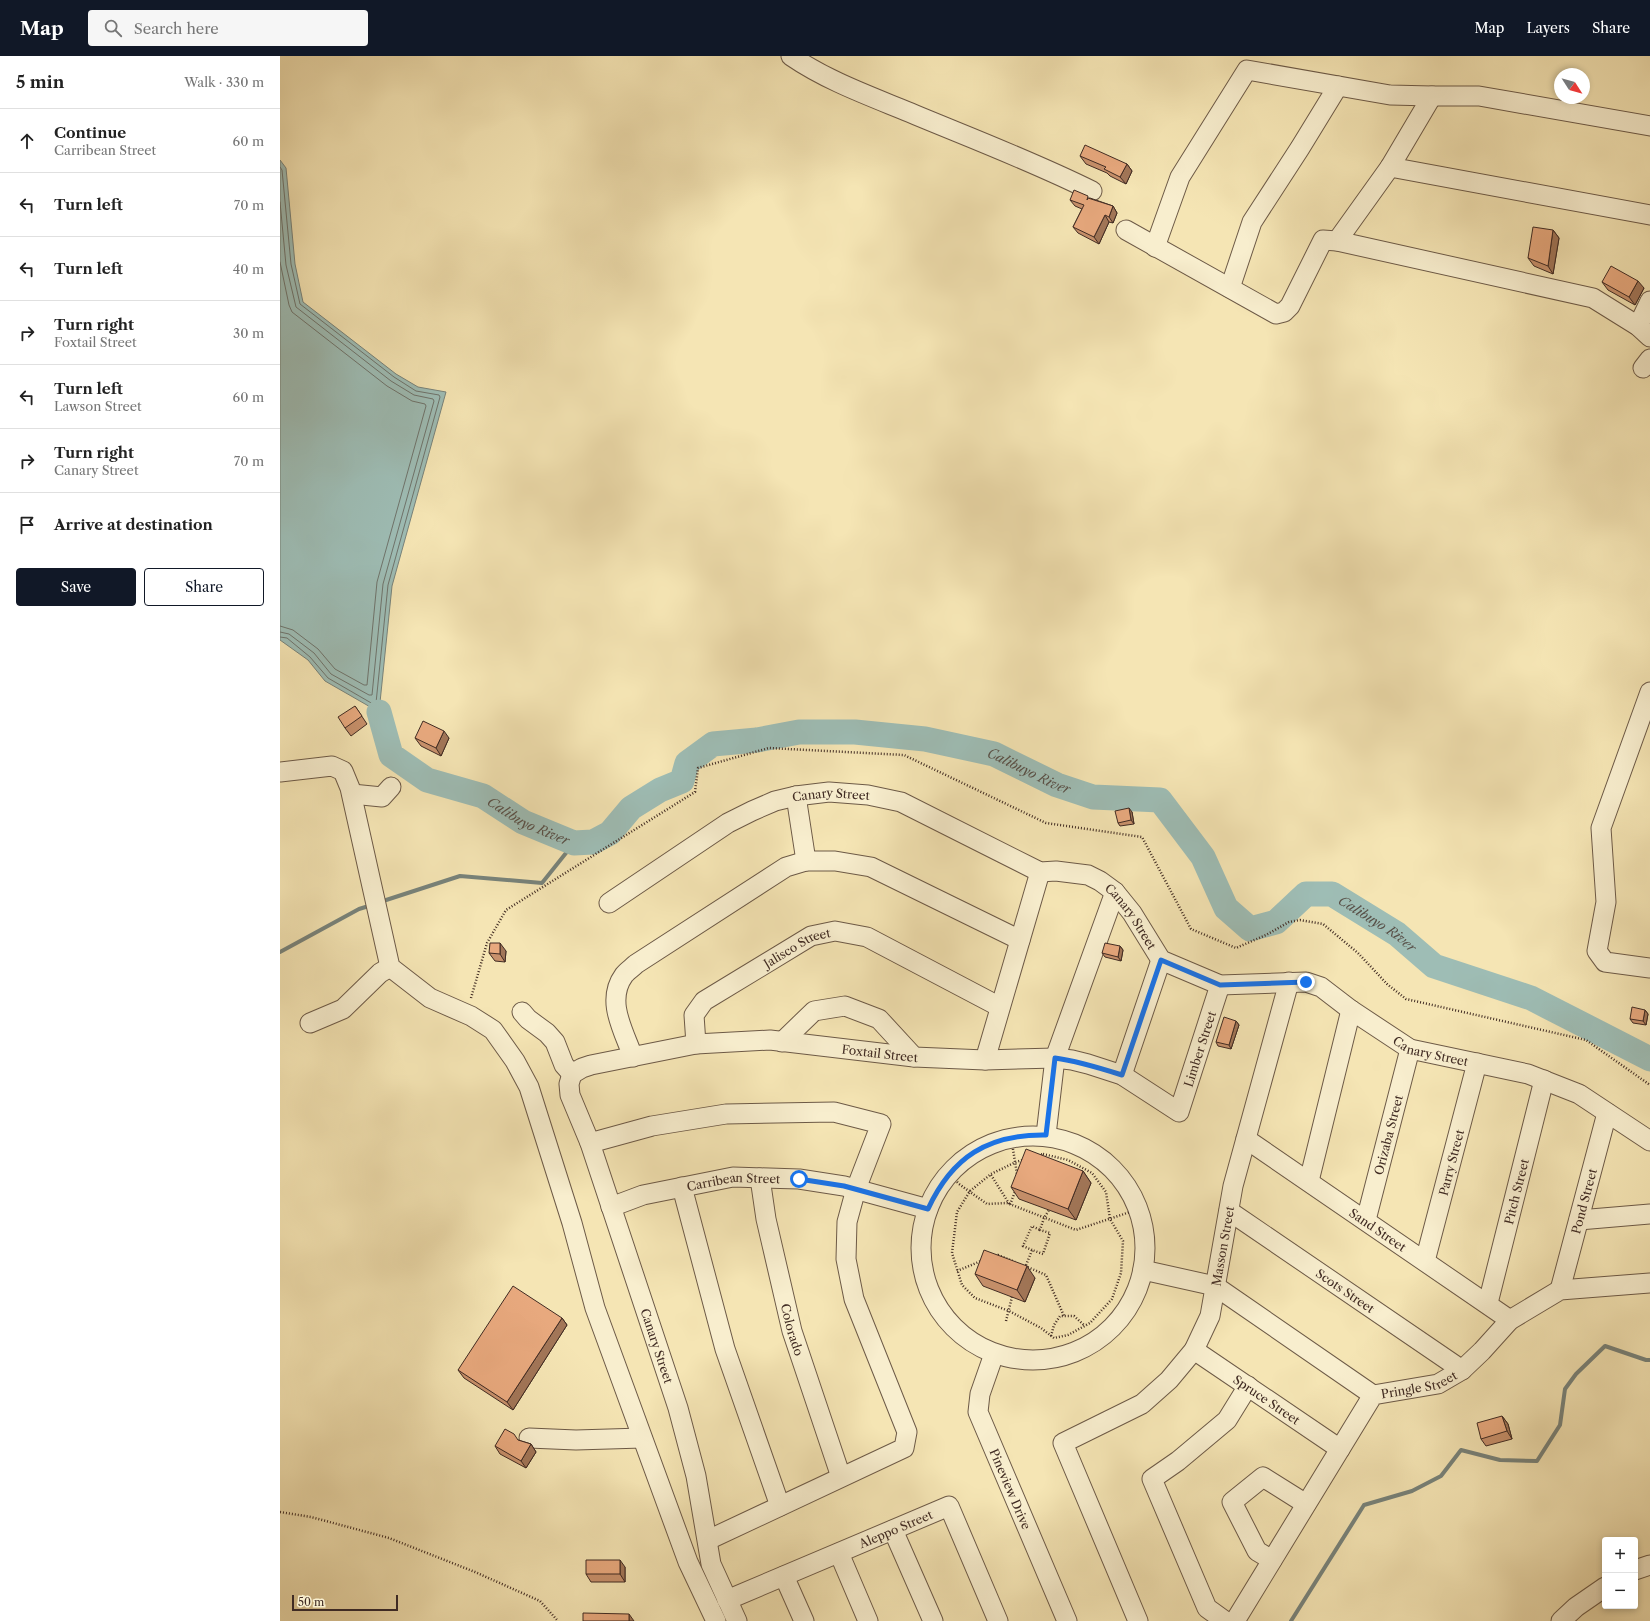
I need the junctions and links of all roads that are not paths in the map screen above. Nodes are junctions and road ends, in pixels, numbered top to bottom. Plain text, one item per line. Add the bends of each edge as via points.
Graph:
1 (791, 56) edge
2 (1338, 86) junction
3 (1432, 96) junction
4 (1650, 126) edge
5 (1390, 167) junction
6 (1092, 191) dead end
7 (1650, 215) edge
8 (1126, 230) dead end
9 (1337, 241) junction
10 (1155, 247) junction
11 (1230, 288) junction
12 (1650, 301) edge
13 (1644, 331) edge
14 (1650, 692) edge
15 (280, 772) edge
16 (391, 786) dead end
17 (352, 794) junction
18 (796, 796) junction
19 (806, 861) junction
20 (1040, 872) junction
21 (1115, 892) junction
22 (609, 903) dead end
23 (1020, 940) junction
24 (1161, 960) junction
25 (388, 963) junction
26 (1650, 968) edge
27 (1289, 982) junction
28 (1220, 985) junction
29 (1000, 1007) junction
30 (1350, 1010) junction
31 (522, 1012) dead end
32 (310, 1023) dead end
33 (782, 1042) junction
34 (696, 1044) junction
35 (1410, 1049) junction
36 (633, 1057) junction
37 (914, 1057) junction
38 (1055, 1058) junction
39 (985, 1060) junction
40 (1477, 1064) junction
41 (572, 1074) junction
42 (1122, 1075) junction
43 (1544, 1080) junction
44 (1179, 1112) joint
45 (1608, 1113) junction
46 (1046, 1135) junction
47 (1246, 1139) junction
48 (1650, 1141) edge
49 (590, 1143) junction
50 (760, 1178) junction
51 (1309, 1181) junction
52 (682, 1187) junction
53 (856, 1189) junction
54 (611, 1207) junction
55 (928, 1209) junction
56 (1229, 1210) junction
57 (1650, 1214) edge
58 (1366, 1220) junction
59 (1579, 1220) junction
60 (1425, 1260) junction
61 (1143, 1270) junction
62 (1650, 1283) edge
63 (1216, 1286) junction
64 (1560, 1290) junction
65 (1488, 1303) junction
66 (1510, 1320) junction
67 (1194, 1350) junction
68 (994, 1354) junction
69 (1462, 1370) junction
70 (1248, 1386) junction
71 (1373, 1395) junction
72 (529, 1438) dead end
73 (642, 1438) junction
74 (1340, 1449) junction
75 (841, 1477) junction
76 (1306, 1504) junction
77 (780, 1506) junction
78 (894, 1530) junction
79 (708, 1540) junction
80 (839, 1553) junction
81 (1272, 1560) junction
82 (1650, 1565) edge
83 (1638, 1569) edge
84 (784, 1576) junction
85 (1602, 1589) edge
86 (728, 1600) junction
87 (716, 1621) edge
88 (736, 1621) edge
89 (804, 1621) edge
90 (868, 1621) edge
91 (933, 1621) edge
92 (998, 1621) edge
93 (1067, 1621) edge
94 (1138, 1621) edge
95 (1225, 1621) edge
96 (1235, 1621) edge
97 (1561, 1621) edge

1 - 6 street via 874,98 1058,174
2 - 3 street via 1390,95
2 - 10 street via 1247,70 1180,177
2 - 11 street via 1252,222
3 - 4 street via 1479,96
3 - 5 street
5 - 7 street
5 - 9 street
8 - 10 street
9 - 11 street via 1322,240 1290,306 1284,312 1276,314
9 - 13 street via 1593,298
10 - 11 street
12 - 13 street
14 - 26 street via 1601,828 1606,902 1597,951 1605,962
15 - 17 street via 332,766 343,771
16 - 17 street via 382,797
17 - 25 street
18 - 19 street
18 - 20 street, Canary Street via 829,792 847,793 901,802
18 - 22 street, Canary Street via 775,801 728,823
19 - 23 street via 835,861 871,867
19 - 36 street via 786,867 636,964 624,975 615,1002 617,1015
20 - 21 street, Canary Street via 1088,875
20 - 23 street
21 - 24 street, Canary Street
21 - 38 street
23 - 29 street
24 - 28 street, Canary Street
24 - 42 street
25 - 32 street via 343,1008
25 - 73 street via 430,998 471,1016 493,1030 529,1087 572,1223 595,1308
27 - 28 street, Canary Street
27 - 30 street, Canary Street via 1306,982 1321,987
27 - 47 street, Masson Street
28 - 44 street, Limber Street
29 - 34 street, Jalisco Street via 867,937 835,931 811,936 704,1001 694,1015
29 - 39 street
30 - 35 street, Canary Street
30 - 51 street
31 - 41 street via 555,1042 564,1065
33 - 34 street, Foxtail Street via 770,1040
33 - 37 street, Foxtail Street
33 - 37 street via 814,1011 845,1006 879,1019
34 - 36 street, Foxtail Street
35 - 40 street, Canary Street
35 - 58 street, Orizaba Street
36 - 41 street, Foxtail Street via 591,1065
37 - 39 street, Foxtail Street
38 - 39 street, Foxtail Street
38 - 42 street, Foxtail Street via 1083,1063
38 - 46 street
40 - 43 street, Canary Street via 1528,1074
40 - 60 street, Parry Street
41 - 49 street, Canary Street via 569,1084 570,1095
42 - 44 street, Foxtail Street
43 - 45 street, Canary Street via 1579,1094
43 - 65 street, Pitch Street
45 - 48 street, Canary Street
45 - 59 street, Pond Street
46 - 55 street via 1011,1137 988,1144 967,1157 949,1173 936,1190
46 - 61 street via 1076,1143 1103,1159 1124,1181 1139,1209 1144,1229 1146,1250
47 - 51 street, Sand Street
47 - 56 street, Masson Street
49 - 53 street via 652,1126 726,1114 834,1112 881,1124
49 - 54 street, Canary Street
50 - 52 street, Carribean Street via 733,1177
50 - 53 street, Carribean Street via 799,1179
50 - 75 street, Colorado via 766,1220 792,1331
51 - 58 street, Sand Street
52 - 54 street, Carribean Street via 643,1195
52 - 77 street via 725,1349
53 - 55 street, Carribean Street
53 - 75 street via 847,1222 846,1259 854,1299 908,1432 904,1448
54 - 79 street, Canary Street via 678,1408 696,1476
55 - 68 street via 921,1235 922,1263 928,1289 941,1313 959,1333
56 - 63 street, Masson Street
56 - 69 street, Scots Street
57 - 59 street
58 - 60 street, Sand Street
59 - 64 street, Pond Street
60 - 65 street, Sand Street
61 - 63 street
61 - 68 street via 1133,1298 1117,1322 1095,1341 1069,1354 1041,1360 1017,1359
62 - 64 street, Pringle Street
63 - 67 street, Masson Street via 1210,1316
63 - 71 street
64 - 66 street, Pringle Street
65 - 66 street, Sand Street
66 - 69 street, Pringle Street
67 - 70 street, Spruce Street
67 - 94 street, Masson Street via 1169,1380 1142,1404 1063,1443
68 - 93 street, Pineview Drive via 980,1394 978,1412
69 - 71 street, Pringle Street via 1438,1384
70 - 74 street, Spruce Street
70 - 95 street via 1227,1420 1152,1479 1207,1608
71 - 74 street, Pringle Street
72 - 73 street
73 - 87 street via 688,1562
74 - 76 street, Pringle Street
75 - 77 street
76 - 81 street, Pringle Street
76 - 81 street via 1263,1476 1232,1502 1257,1551
77 - 79 street
78 - 80 street, Aleppo Street
78 - 91 street
78 - 92 street, Aleppo Street via 949,1506
79 - 86 street, Canary Street via 711,1564
80 - 84 street, Aleppo Street
80 - 90 street
81 - 96 street, Pringle Street
82 - 83 street
84 - 86 street, Aleppo Street
84 - 89 street
85 - 97 street
86 - 88 street, Canary Street

